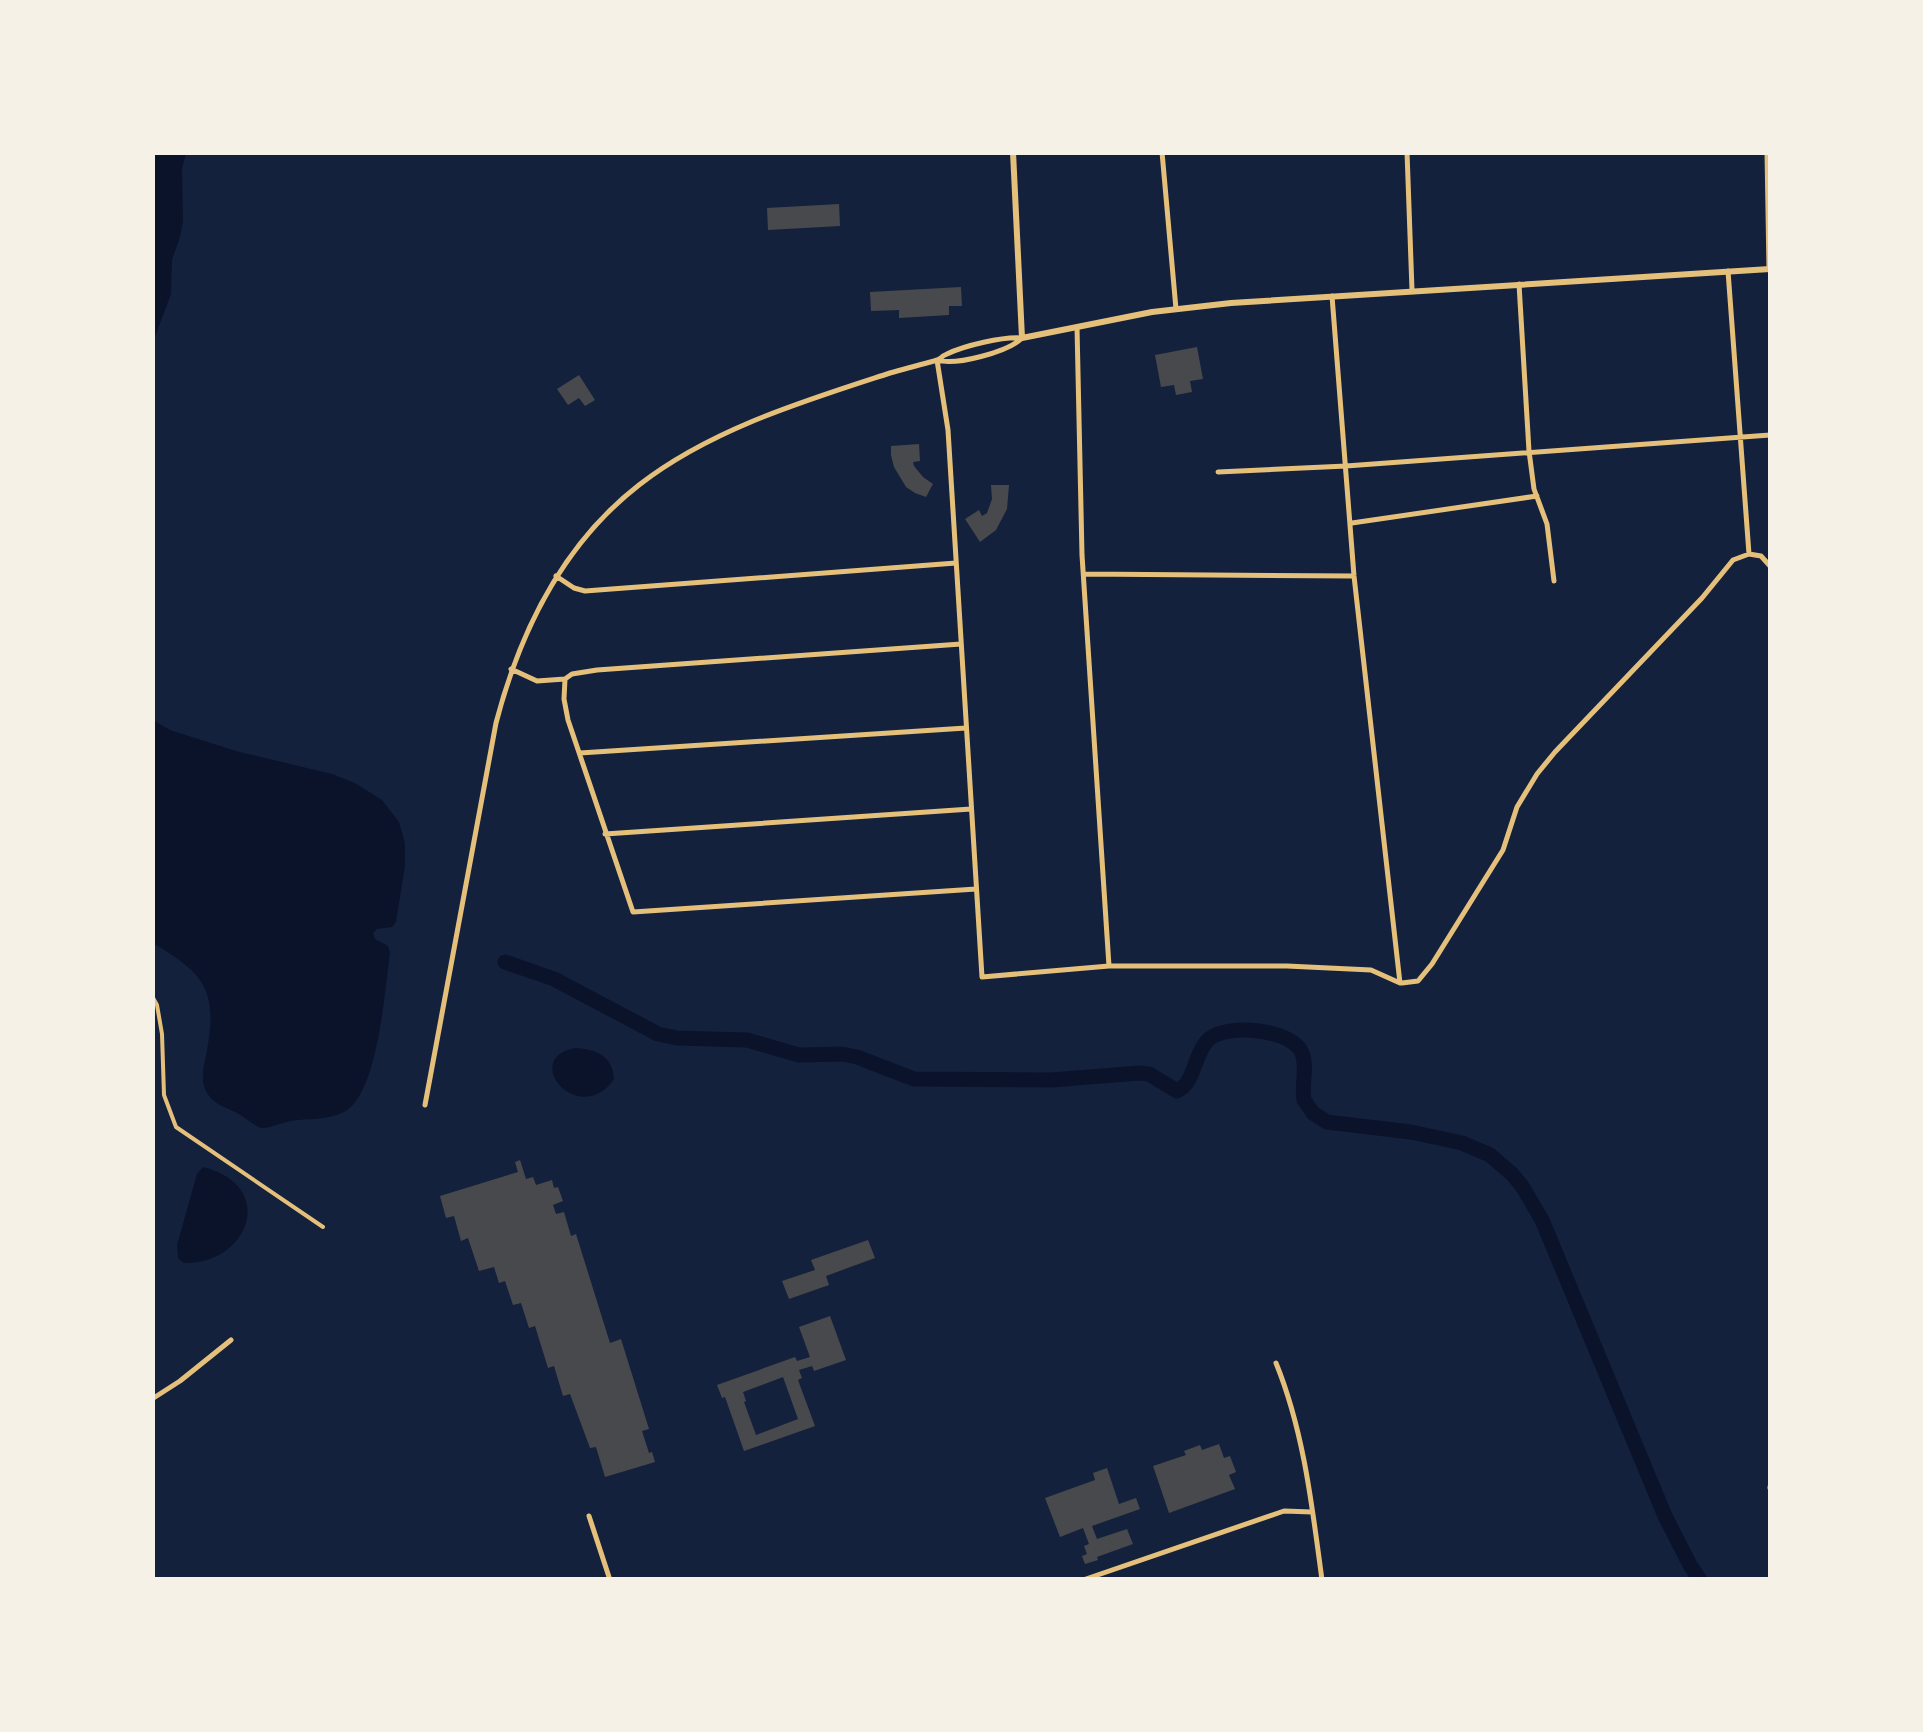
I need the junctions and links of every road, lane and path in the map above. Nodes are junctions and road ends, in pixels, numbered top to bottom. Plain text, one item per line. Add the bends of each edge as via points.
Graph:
1 (1013, 152) edge
2 (1162, 152) edge
3 (1407, 152) edge
4 (1767, 152) edge
5 (1770, 269) edge
6 (1728, 271) junction
7 (1519, 284) junction
8 (1412, 290) junction
9 (1332, 296) junction
10 (1176, 309) junction
11 (1077, 327) junction
12 (1022, 338) junction
13 (937, 360) junction
14 (1770, 435) edge
15 (1741, 437) junction
16 (1529, 451) junction
17 (1346, 466) junction
18 (1218, 472) dead end
19 (1537, 496) junction
20 (1351, 523) junction
21 (1748, 554) junction
22 (956, 563) junction
23 (1770, 566) edge
24 (1084, 574) junction
25 (556, 576) junction
26 (1354, 576) junction
27 (1554, 581) dead end
28 (961, 644) junction
29 (511, 669) junction
30 (565, 679) junction
31 (966, 728) junction
32 (580, 753) junction
33 (971, 809) junction
34 (605, 834) junction
35 (976, 889) junction
36 (1109, 966) junction
37 (1400, 983) junction
38 (152, 996) edge
39 (425, 1106) dead end
40 (323, 1227) dead end
41 (232, 1340) dead end
42 (1276, 1362) dead end
43 (152, 1399) edge
44 (1312, 1512) junction
45 (590, 1516) dead end
46 (610, 1580) edge
47 (1082, 1580) edge
48 (1322, 1580) edge

1 - 12 street
2 - 10 street
3 - 8 street
4 - 5 street
5 - 6 street
6 - 7 street
6 - 15 street
7 - 8 street
7 - 16 street
8 - 9 street
9 - 10 street
9 - 17 street
10 - 11 street
11 - 12 street
11 - 24 street
12 - 13 street via 953,363
13 - 22 street
13 - 25 street via 796,404 698,448 636,487
14 - 15 street
15 - 16 street
15 - 21 street
16 - 17 street
16 - 19 street
17 - 18 street
17 - 20 street
19 - 20 street
19 - 27 street
20 - 26 street
21 - 23 street
21 - 37 street via 1733,560 1537,774 1503,850 1432,964 1418,981
22 - 25 street via 585,591
22 - 28 street
24 - 26 street
24 - 36 street
25 - 29 street
26 - 37 street
28 - 30 street via 597,670
28 - 31 street
29 - 30 street via 537,680
29 - 39 street
30 - 32 street
31 - 32 street
31 - 33 street
32 - 34 street
33 - 34 street
33 - 35 street
34 - 35 street via 633,912
35 - 36 street via 982,978
36 - 37 street via 1371,970
38 - 40 street via 162,1034 164,1096 176,1127
41 - 43 street
42 - 44 street
44 - 47 street via 1284,1511
44 - 48 street
45 - 46 street

